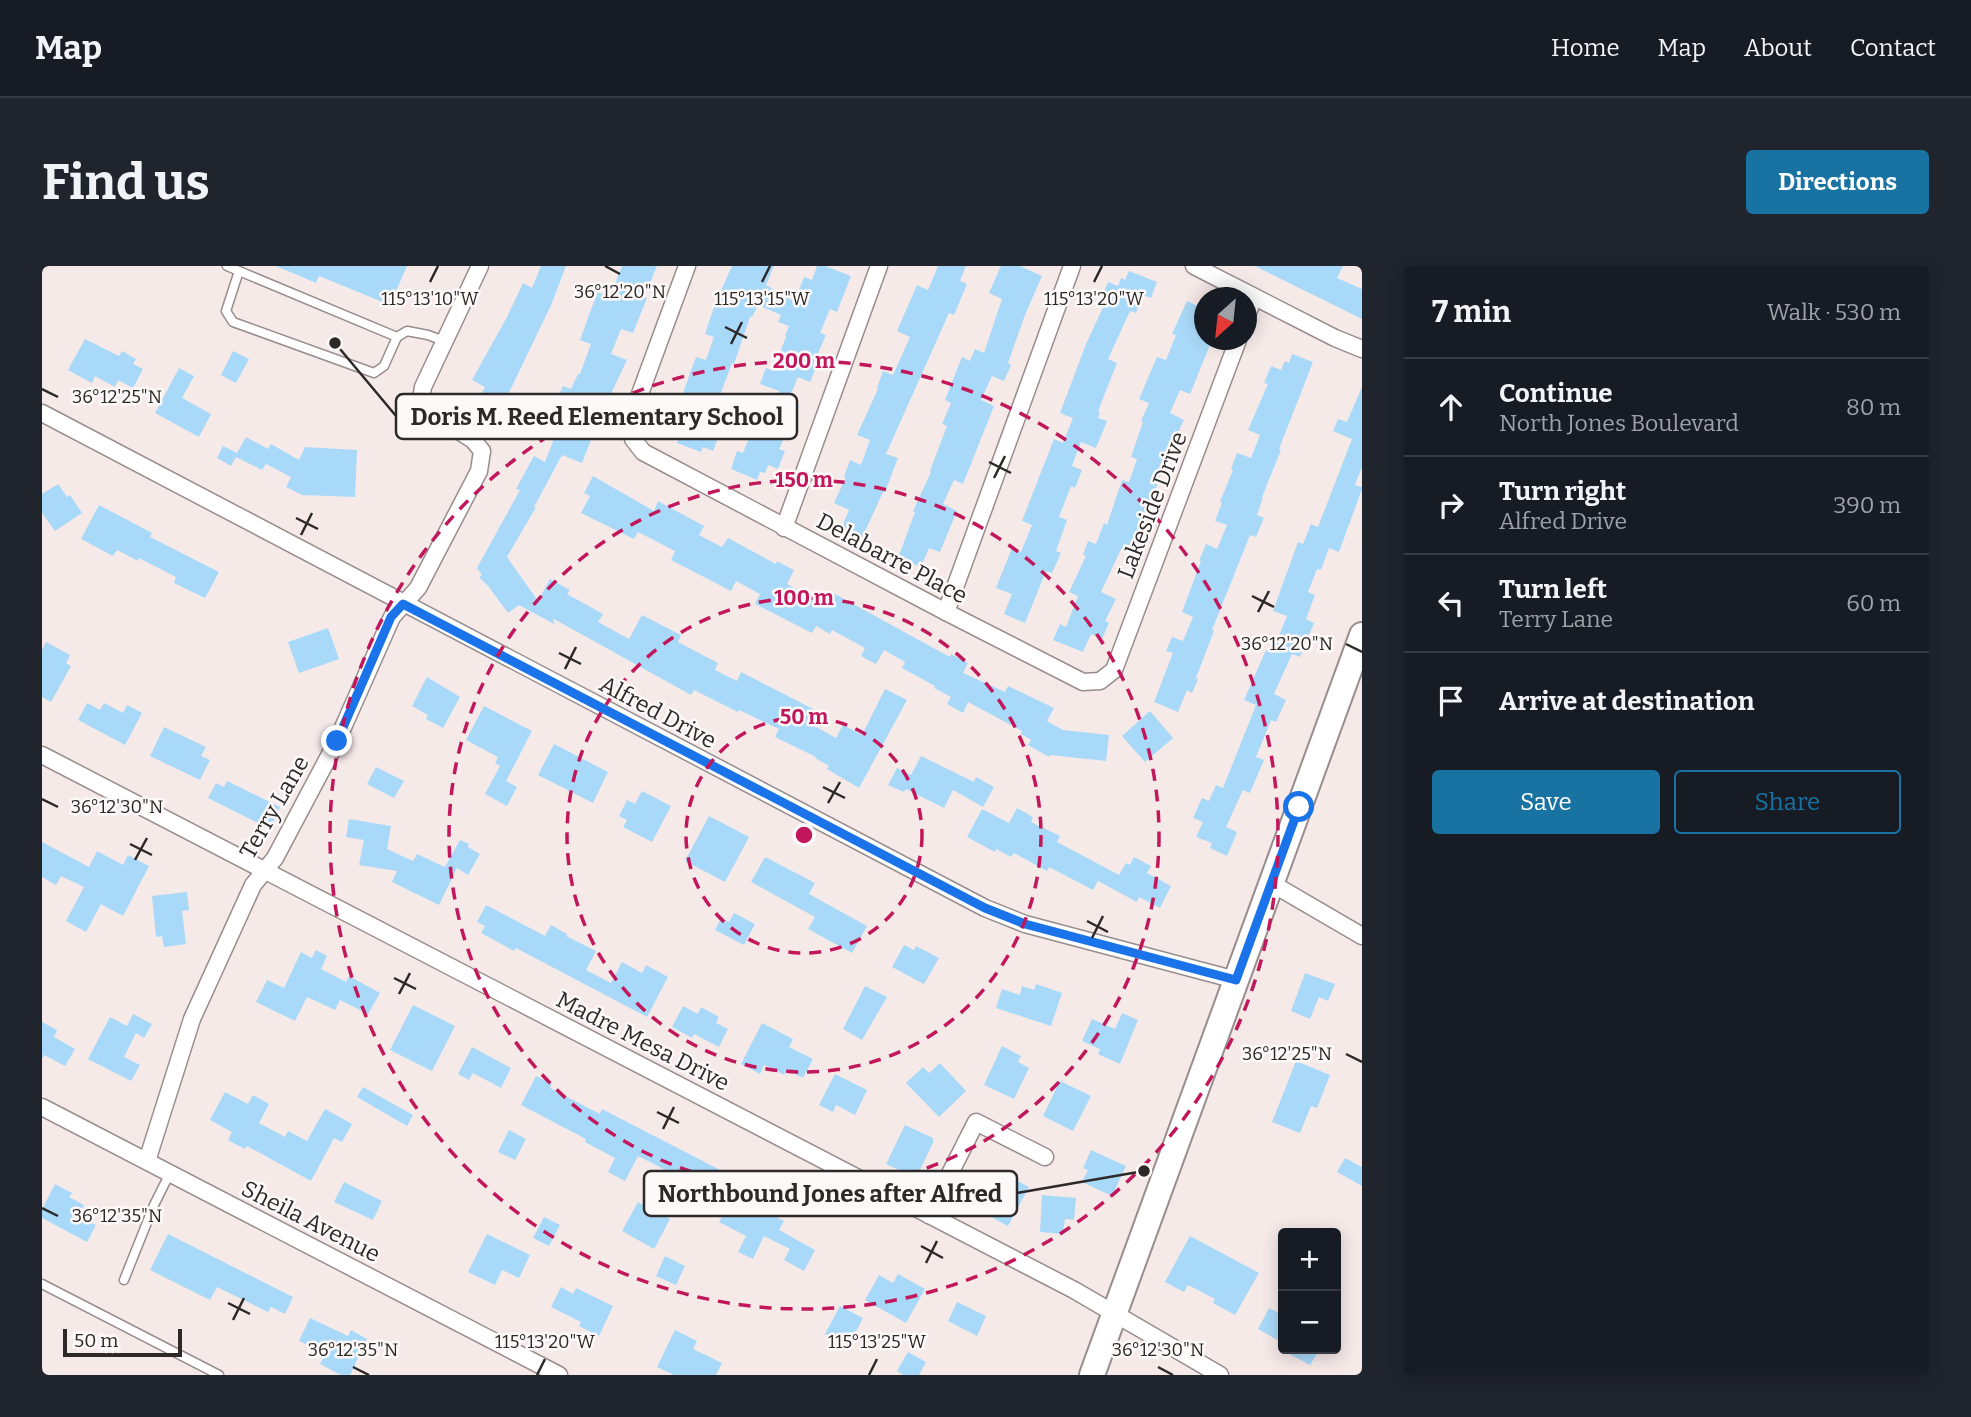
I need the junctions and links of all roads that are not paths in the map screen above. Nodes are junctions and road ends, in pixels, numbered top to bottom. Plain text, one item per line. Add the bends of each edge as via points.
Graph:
1 (227, 266) edge
2 (480, 266) edge
3 (687, 266) edge
4 (879, 266) edge
5 (1072, 266) edge
6 (1194, 266) edge
7 (239, 271) junction
8 (1233, 287) edge
9 (1257, 299) edge
10 (397, 337) junction
11 (444, 341) junction
12 (1362, 349) edge
13 (1234, 350) edge
14 (42, 413) edge
15 (784, 528) junction
16 (403, 604) junction
17 (946, 612) junction
18 (1362, 635) edge
19 (1100, 681) joint
20 (42, 755) edge
21 (265, 870) junction
22 (1271, 883) junction
23 (1362, 936) edge
24 (1236, 980) junction
25 (42, 1107) edge
26 (1045, 1157) dead end
27 (147, 1161) junction
28 (170, 1173) junction
29 (929, 1215) junction
30 (124, 1280) dead end
31 (42, 1284) edge
32 (1114, 1315) junction
33 (219, 1375) edge
34 (559, 1375) edge
35 (1092, 1375) edge
36 (1220, 1375) edge

1 - 7 lane
2 - 11 street
3 - 15 street, Delabarre Place via 631,421 633,439 643,452
4 - 15 street
5 - 17 street
6 - 8 street
7 - 10 lane
7 - 10 lane via 226,311 233,322 374,373 384,366
9 - 12 street
10 - 11 lane via 407,331
11 - 16 street, Terry Lane via 421,400 426,410 473,440 482,451 479,471 418,588
13 - 19 street, Lakeside Drive via 1114,670
14 - 16 street, Alfred Drive
15 - 17 street, Delabarre Place
16 - 21 street, Terry Lane via 391,617 337,741
16 - 24 street, Alfred Drive via 985,908 1025,924
17 - 19 street, Delabarre Place via 1083,682
18 - 22 main road
20 - 21 street, Madre Mesa Drive
21 - 27 street, Terry Lane via 253,885 192,1019
21 - 29 street, Madre Mesa Drive
22 - 23 street
22 - 24 main road
24 - 32 main road
25 - 27 street, Sheila Avenue
26 - 29 street via 976,1122
27 - 28 street, Sheila Avenue
28 - 30 lane
28 - 34 street, Sheila Avenue
29 - 32 street, Madre Mesa Drive
31 - 33 lane
32 - 35 main road
32 - 36 street, Madre Mesa Drive

